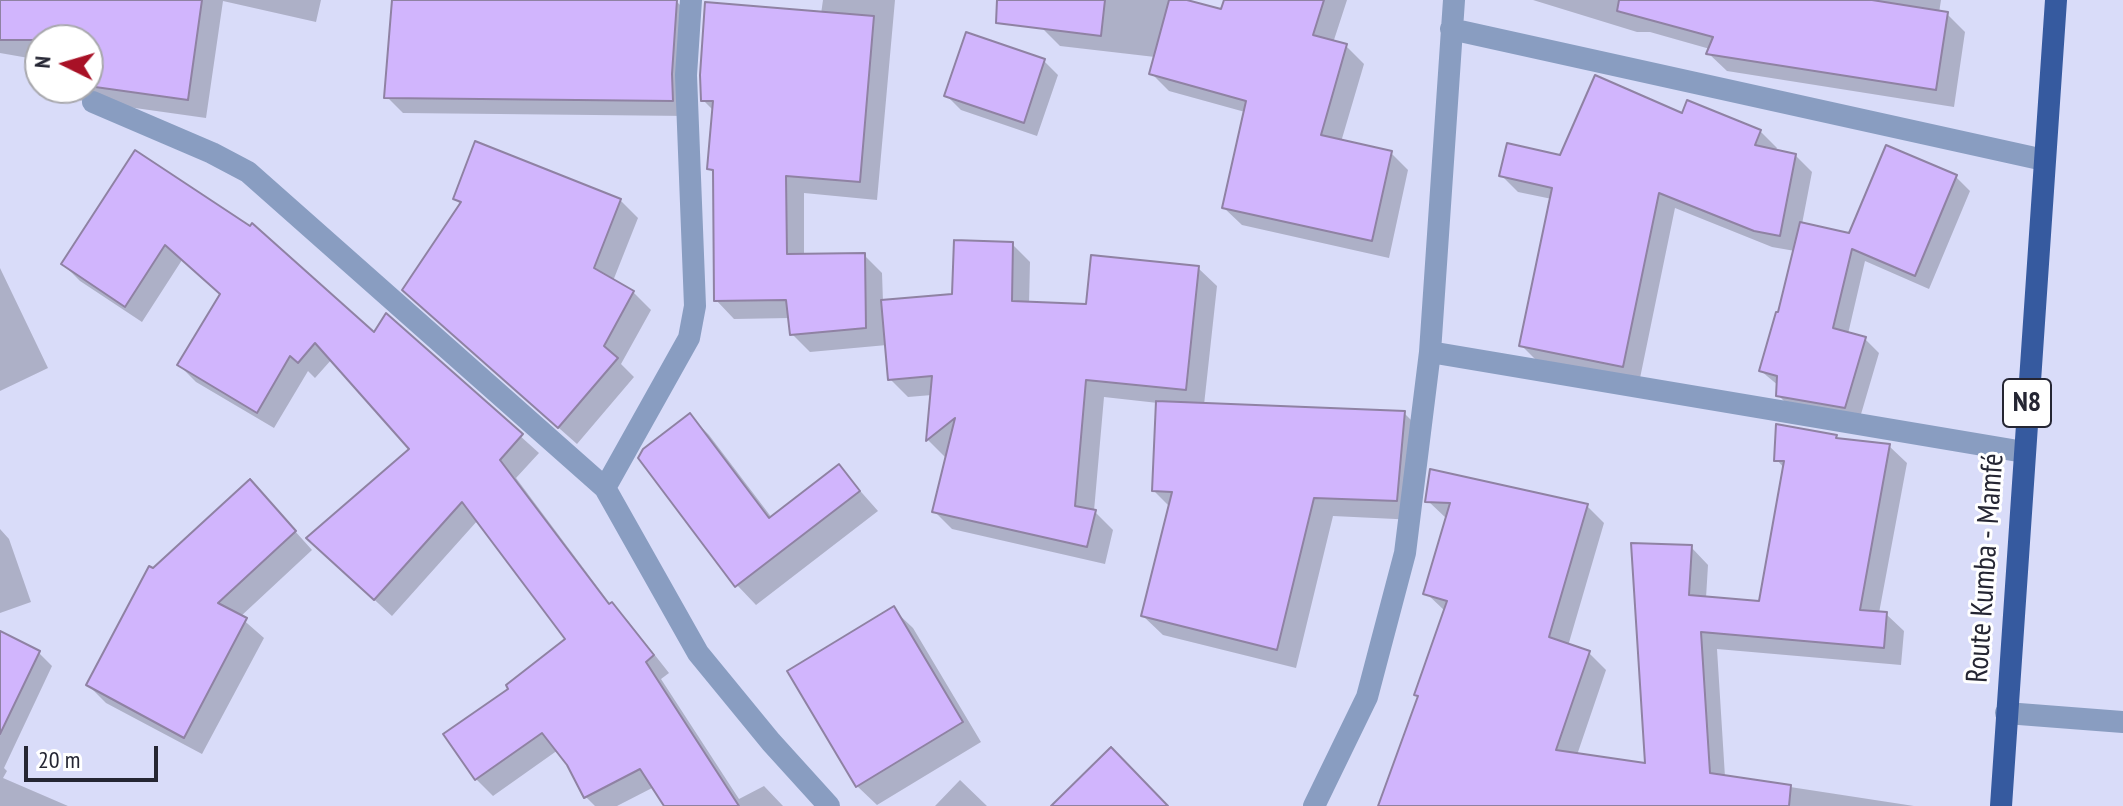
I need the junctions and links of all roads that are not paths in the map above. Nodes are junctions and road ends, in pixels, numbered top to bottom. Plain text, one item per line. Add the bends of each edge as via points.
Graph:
1 (691, 0) edge
2 (1454, 0) edge
3 (2056, 0) edge
4 (1451, 29) junction
5 (98, 104) edge
6 (2044, 160) junction
7 (1430, 352) junction
8 (2024, 452) junction
9 (605, 488) junction
10 (2006, 713) junction
11 (2123, 722) edge
12 (829, 806) edge
13 (1314, 806) edge
14 (2001, 806) edge

1 - 9 street via 686,75 695,306 689,338
2 - 4 street
3 - 6 highway, Route Kumba - Mamfé / N8
4 - 6 street
4 - 7 street
5 - 9 street via 248,172
6 - 8 highway, Route Kumba - Mamfé / N8
7 - 8 street
7 - 13 street via 1405,553 1367,697
8 - 10 highway, Route Kumba - Mamfé / N8
9 - 12 street via 698,653
10 - 11 street
10 - 14 highway, Route Kumba - Mamfé / N8

